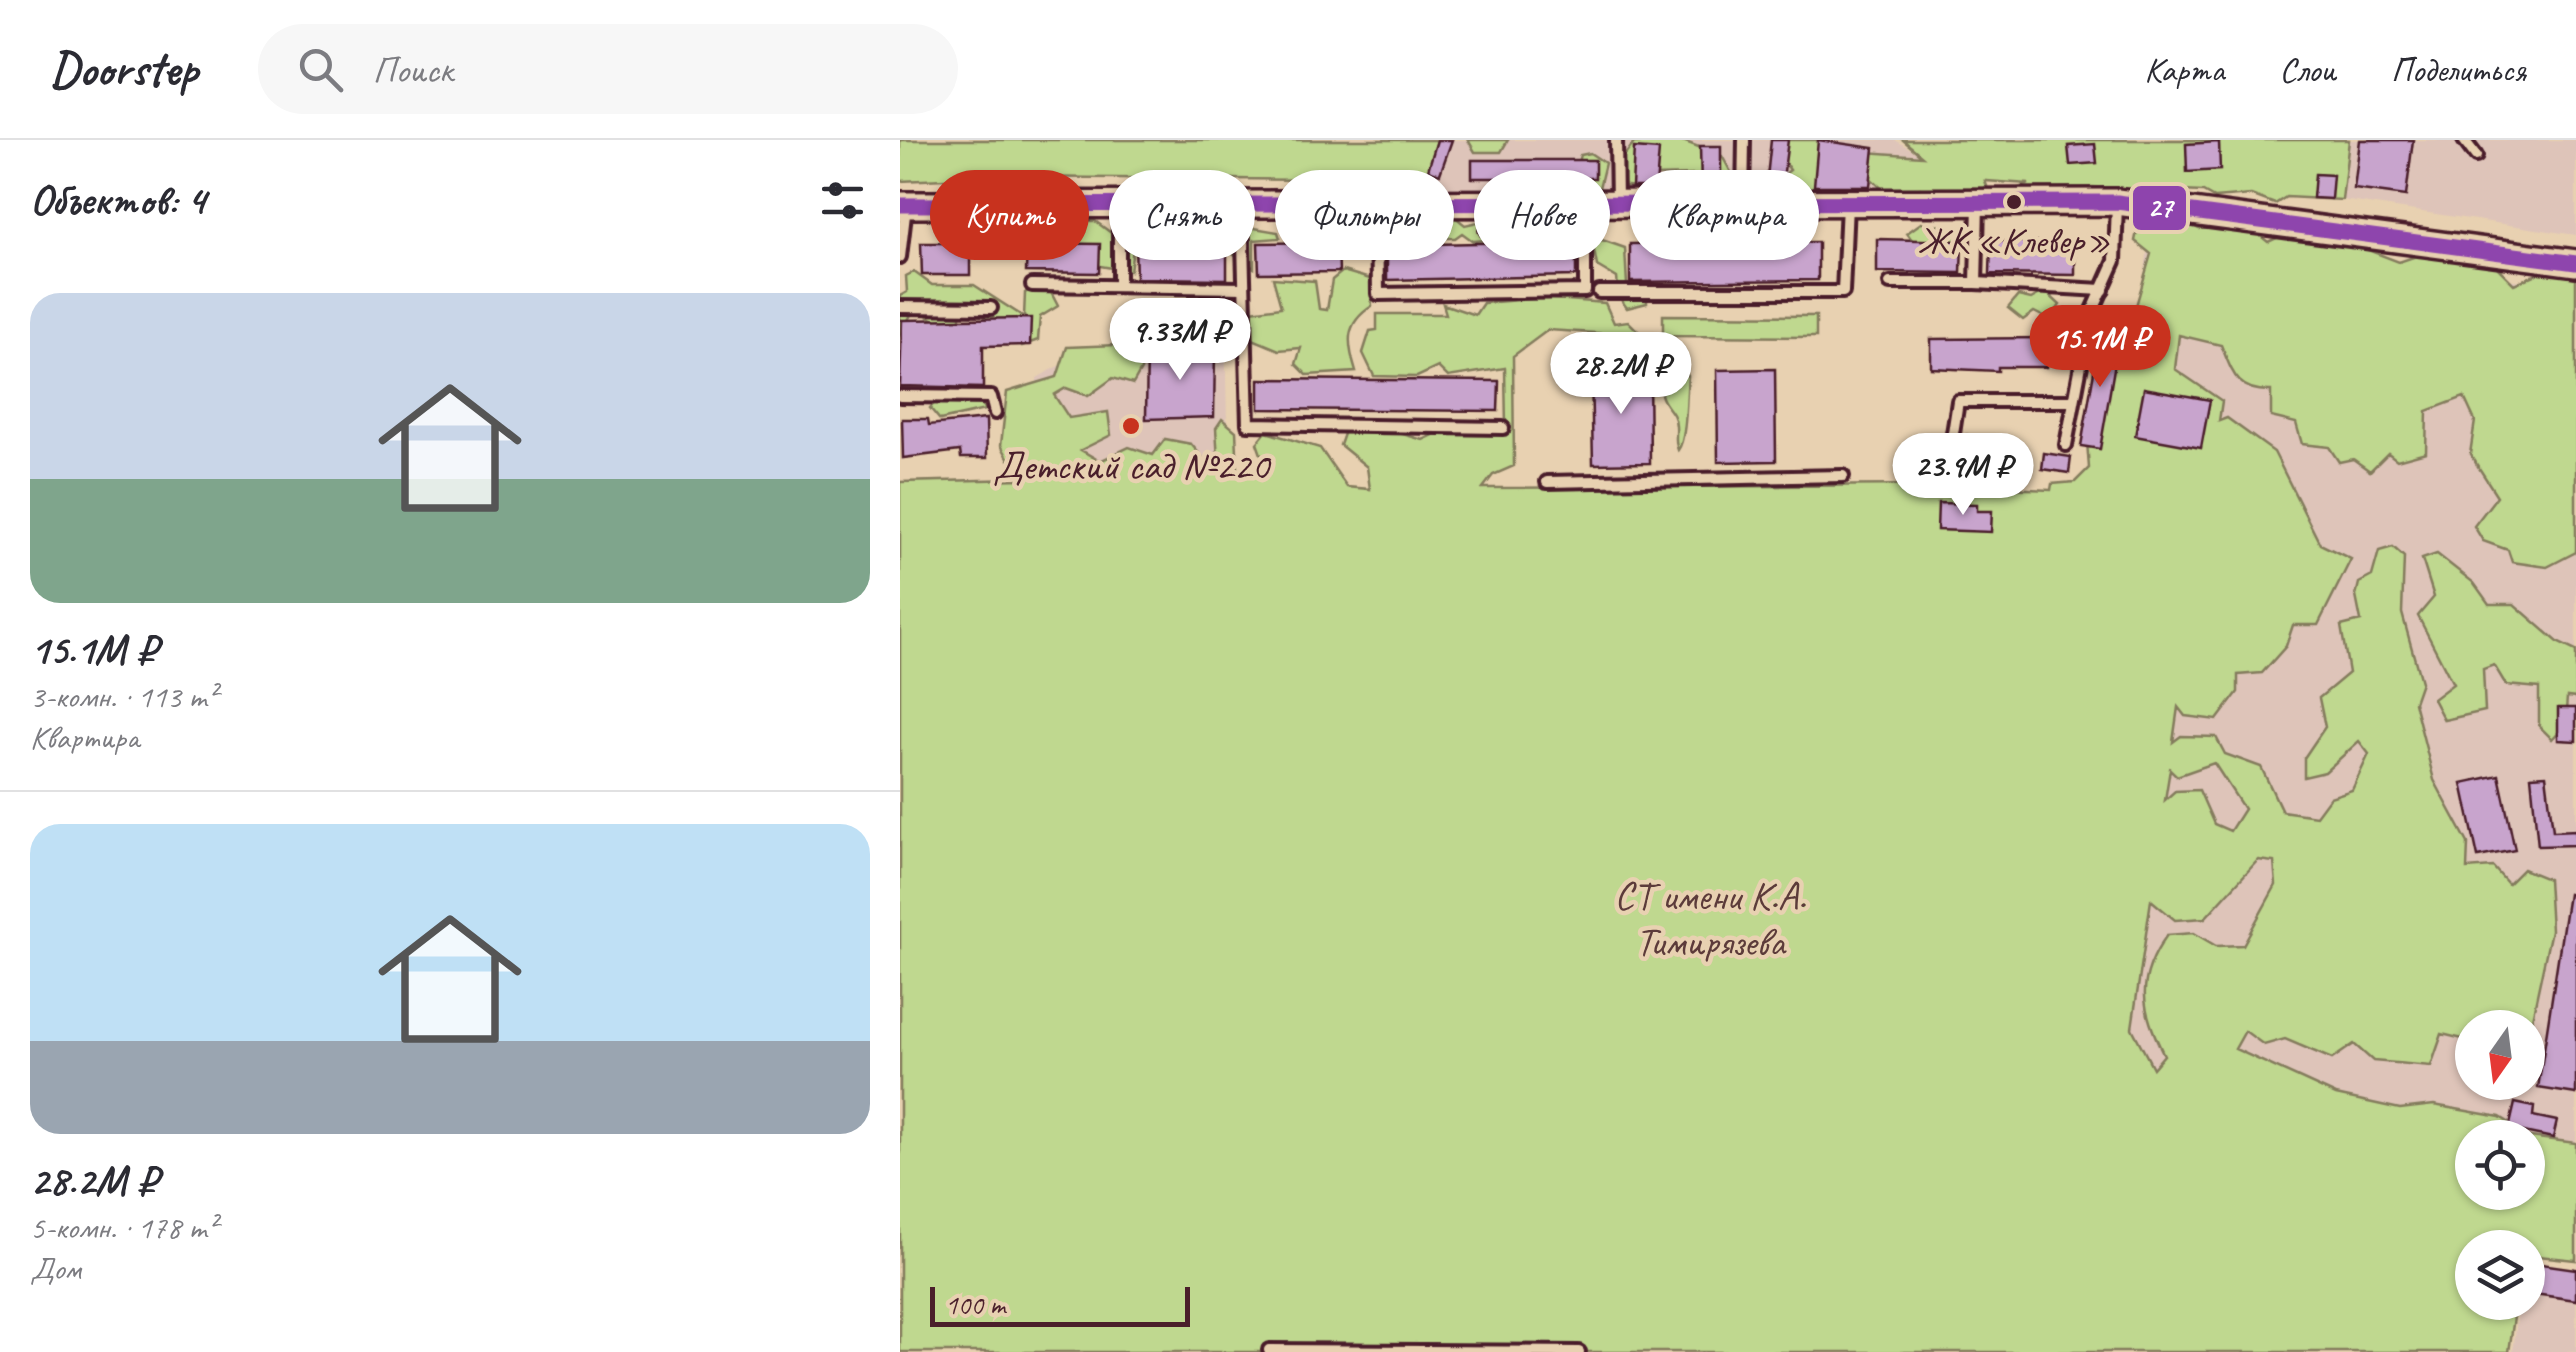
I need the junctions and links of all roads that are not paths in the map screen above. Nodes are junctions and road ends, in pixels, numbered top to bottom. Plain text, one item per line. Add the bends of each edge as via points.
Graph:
1 (1616, 140) edge
2 (1744, 140) edge
3 (2464, 140) edge
4 (2476, 156) dead end
5 (1743, 170) edge
6 (2117, 202) junction
7 (1610, 203) edge
8 (1617, 203) junction
9 (1630, 203) edge
10 (1819, 203) edge
11 (1847, 203) junction
12 (1978, 203) junction
13 (1109, 204) edge
14 (903, 205) edge
15 (900, 257) edge
16 (1119, 260) edge
17 (1242, 260) edge
18 (1378, 260) edge
19 (1585, 260) edge
20 (2576, 264) edge
21 (1890, 283) dead end
22 (1976, 283) junction
23 (1032, 285) dead end
24 (1119, 286) junction
25 (1242, 288) junction
26 (2104, 290) junction
27 (1599, 292) dead end
28 (900, 307) edge
29 (991, 308) dead end
30 (900, 396) edge
31 (2071, 401) junction
32 (995, 413) dead end
33 (1504, 428) dead end
34 (2066, 445) dead end
35 (1948, 466) dead end
36 (1843, 476) dead end
37 (1547, 482) dead end
38 (1269, 1350) edge
39 (1578, 1352) edge

1 - 8 lane
2 - 5 lane
3 - 4 lane
6 - 12 street
6 - 20 street
6 - 26 lane via 2115,260
7 - 8 street
8 - 9 street
10 - 11 street
11 - 12 street
11 - 27 lane via 1843,292
12 - 22 lane
13 - 14 street
14 - 15 lane
16 - 24 lane
17 - 25 lane
18 - 19 lane via 1378,294 1585,291
21 - 22 lane
22 - 26 lane
23 - 24 lane
24 - 25 lane
25 - 33 lane via 1248,424
26 - 31 lane via 2090,317
28 - 29 lane
30 - 32 lane via 990,397
31 - 34 lane
31 - 35 lane via 1958,401
36 - 37 lane
38 - 39 lane

